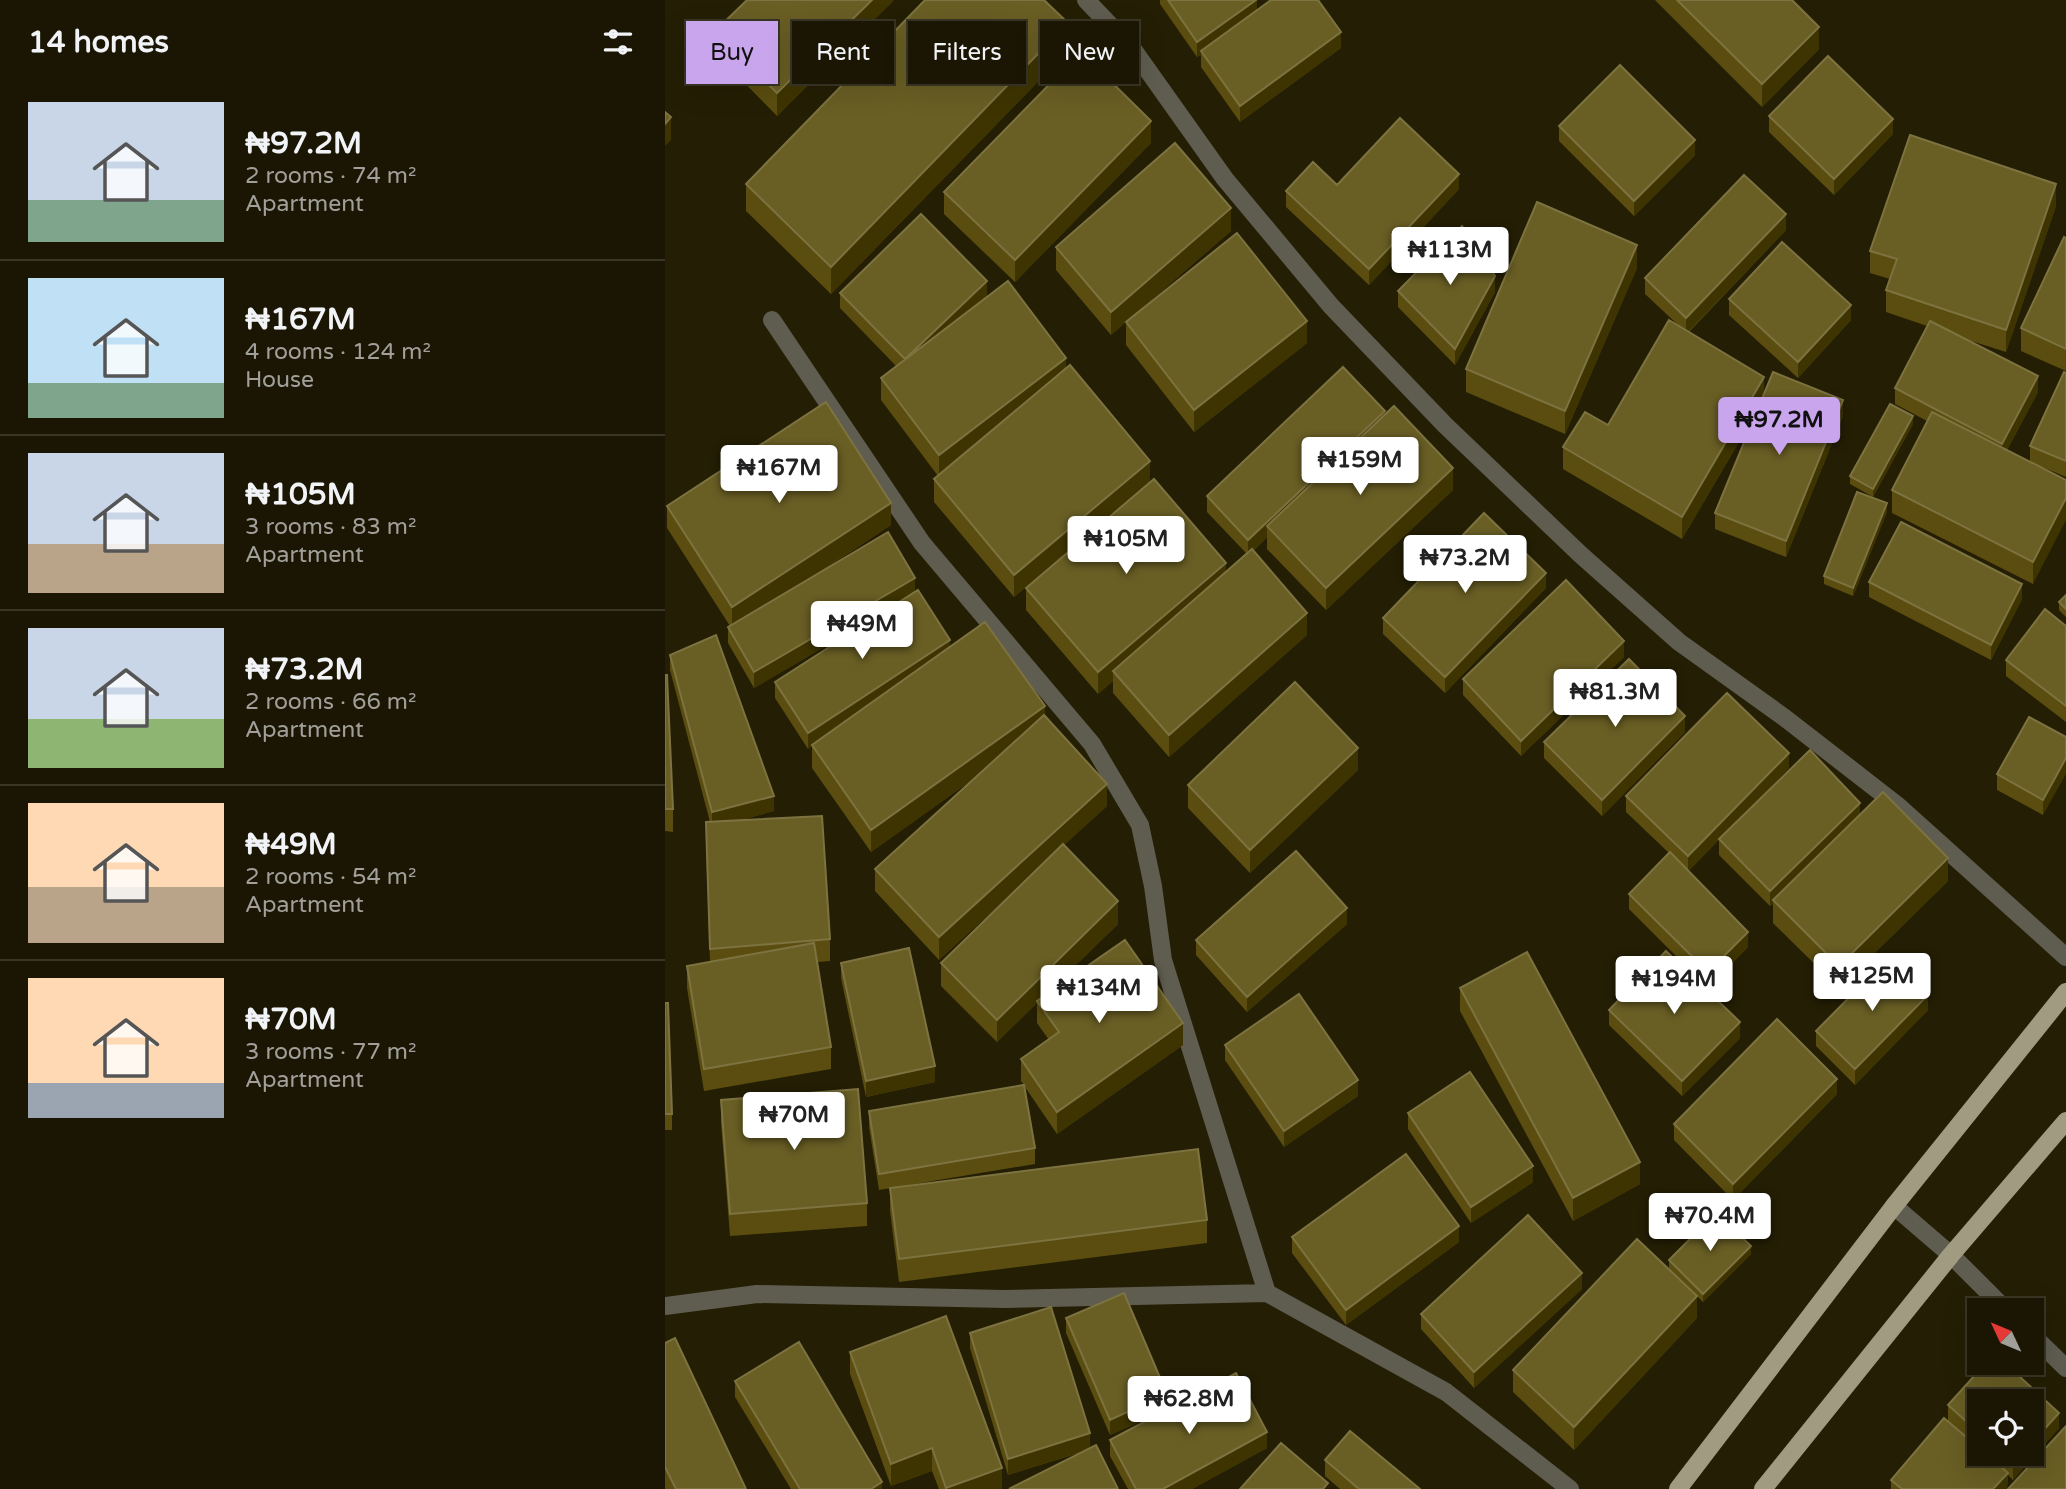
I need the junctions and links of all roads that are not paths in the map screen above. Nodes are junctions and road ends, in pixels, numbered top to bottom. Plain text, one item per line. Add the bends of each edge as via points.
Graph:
1 (1086, 0) edge
2 (772, 320) dead end
3 (2066, 957) edge
4 (2066, 992) edge
5 (2066, 1121) edge
6 (1894, 1206) junction
7 (1951, 1255) junction
8 (1267, 1293) junction
9 (1994, 1298) edge
10 (665, 1306) edge
11 (2044, 1347) edge
12 (2066, 1368) edge
13 (1570, 1489) edge
14 (1678, 1489) edge
15 (1763, 1489) edge

1 - 3 street via 1132,48 1225,179 1322,296 1445,425 1679,642 1898,804
2 - 8 street via 922,543 1092,744 1140,825 1163,960
4 - 6 main road
5 - 7 main road
6 - 7 street
6 - 14 main road
7 - 9 street
7 - 15 main road
8 - 10 street via 1005,1299 757,1294
8 - 13 street via 1446,1392
11 - 12 street

